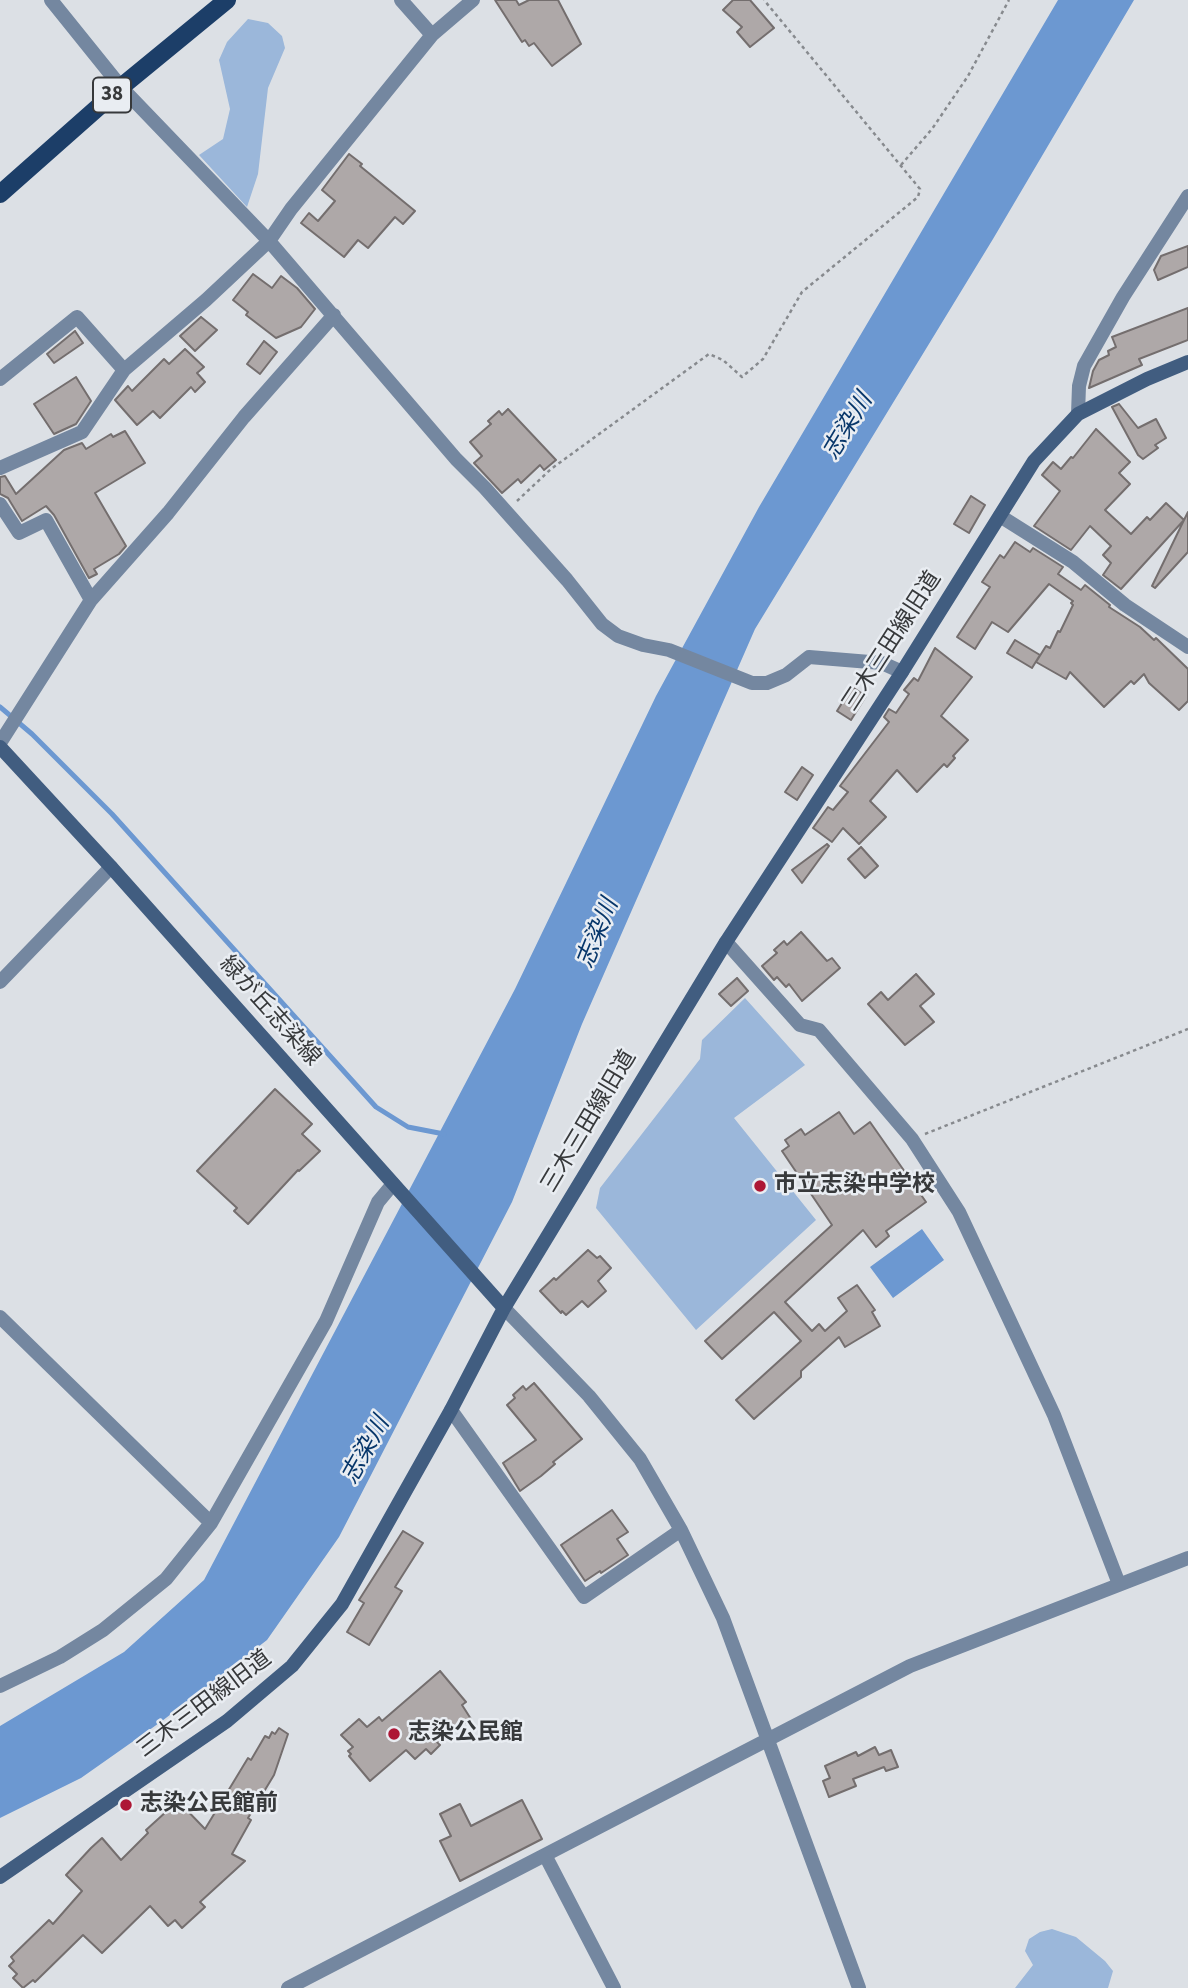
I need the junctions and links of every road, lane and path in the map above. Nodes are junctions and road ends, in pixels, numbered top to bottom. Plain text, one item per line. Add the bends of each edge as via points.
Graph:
1 (51, 0) edge
2 (227, 0) edge
3 (401, 0) edge
4 (473, 0) edge
5 (764, 0) edge
6 (1009, 0) edge
7 (432, 35) junction
8 (121, 87) junction
9 (901, 165) junction
10 (0, 194) edge
11 (1188, 196) edge
12 (269, 241) junction
13 (334, 315) junction
14 (1188, 362) edge
15 (124, 370) junction
16 (0, 379) edge
17 (1078, 414) junction
18 (0, 468) edge
19 (0, 504) edge
20 (506, 511) junction
21 (1000, 516) junction
22 (91, 600) junction
23 (1188, 648) edge
24 (902, 671) junction
25 (0, 745) edge
26 (111, 867) junction
27 (726, 942) junction
28 (0, 982) edge
29 (1188, 1029) edge
30 (912, 1139) junction
31 (393, 1184) junction
32 (504, 1308) junction
33 (0, 1317) edge
34 (451, 1410) junction
35 (211, 1522) junction
36 (681, 1530) junction
37 (1188, 1558) edge
38 (1119, 1584) junction
39 (0, 1686) edge
40 (769, 1740) junction
41 (545, 1855) junction
42 (0, 1877) edge
43 (288, 1988) edge
44 (614, 1988) edge
45 (859, 1988) edge

1 - 8 street
2 - 8 main road, 38
3 - 7 street
4 - 7 street
5 - 9 path
6 - 9 path via 968,76
7 - 12 street
8 - 10 main road, 38
8 - 12 street
9 - 20 path via 920,188 918,197 802,292 763,359 742,377 723,360 709,355 551,469
11 - 17 street via 1084,366
12 - 13 street
12 - 15 street
13 - 20 street
13 - 22 street
14 - 17 street, 三木三田線旧道
15 - 16 street via 77,317
15 - 18 street via 82,432
17 - 21 street, 三木三田線旧道 via 1034,461
19 - 22 street via 19,533 46,520
20 - 24 street via 602,624 618,636 669,650 752,683 786,675 809,657 882,663
21 - 23 street via 1073,562
21 - 24 street, 三木三田線旧道
22 - 25 street
24 - 27 street, 三木三田線旧道
25 - 26 street, 緑が丘志染線
26 - 28 street
26 - 31 street, 緑が丘志染線
27 - 30 street via 800,1025 819,1030
27 - 32 street, 三木三田線旧道
29 - 30 path
30 - 38 street via 959,1212 1054,1416
31 - 32 street, 緑が丘志染線
31 - 35 street via 378,1202 326,1321
32 - 34 street, 三木三田線旧道
32 - 36 street via 589,1396 640,1459
33 - 35 street
34 - 36 street via 584,1597
34 - 42 street, 三木三田線旧道 via 342,1604 292,1666 227,1721
35 - 39 street via 166,1579 103,1630
36 - 40 street via 723,1618
37 - 38 street
38 - 40 street via 911,1666
40 - 41 street
40 - 45 street
41 - 43 street
41 - 44 street

